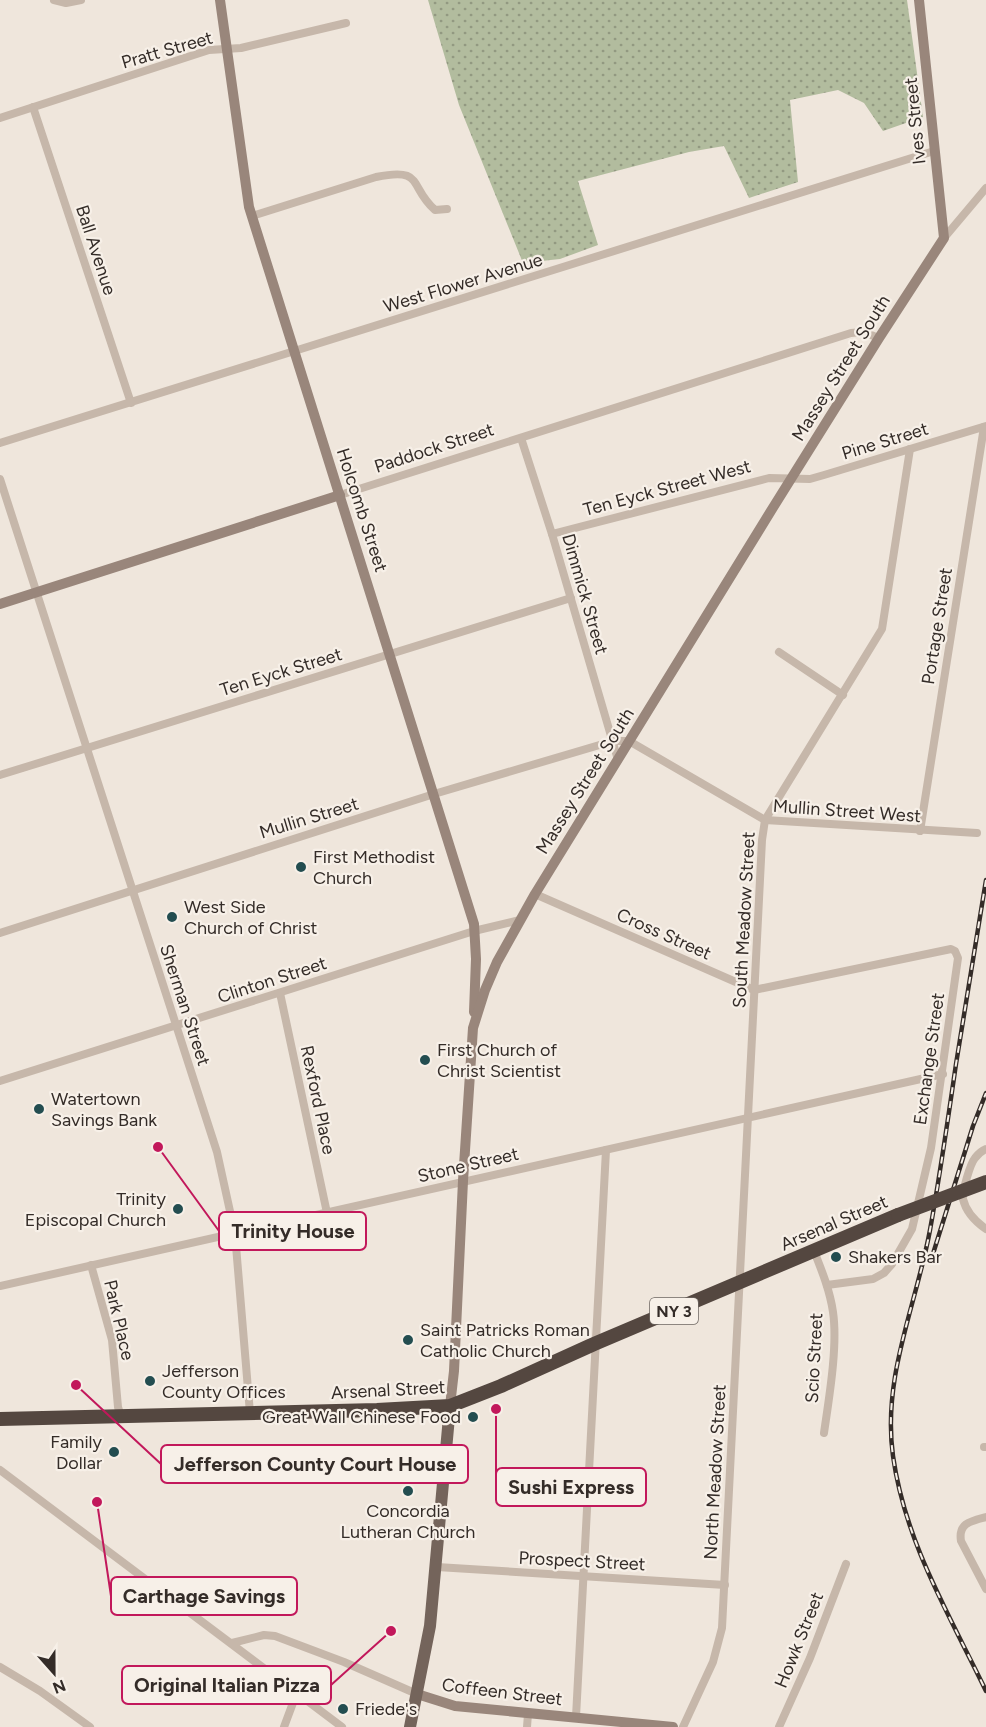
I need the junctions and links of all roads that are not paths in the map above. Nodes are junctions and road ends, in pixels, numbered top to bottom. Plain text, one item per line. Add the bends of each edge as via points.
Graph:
1 (54, 0) edge
2 (81, 0) edge
3 (220, 0) edge
4 (919, 0) edge
5 (346, 23) dead end
6 (226, 49) junction
7 (33, 107) junction
8 (0, 118) edge
9 (934, 152) junction
10 (986, 189) edge
11 (447, 210) dead end
12 (252, 216) junction
13 (944, 238) junction
14 (879, 338) junction
15 (294, 351) junction
16 (131, 403) junction
17 (985, 426) edge
18 (521, 438) junction
19 (0, 443) edge
20 (910, 449) junction
21 (0, 479) edge
22 (791, 479) junction
23 (340, 495) junction
24 (552, 534) junction
25 (37, 592) junction
26 (571, 598) junction
27 (0, 604) edge
28 (779, 652) dead end
29 (390, 653) junction
30 (843, 694) junction
31 (613, 741) junction
32 (629, 741) junction
33 (88, 748) junction
34 (618, 760) junction
35 (0, 775) edge
36 (434, 794) junction
37 (765, 820) junction
38 (920, 831) junction
39 (977, 833) dead end
40 (134, 889) junction
41 (535, 894) junction
42 (520, 920) junction
43 (474, 931) junction
44 (0, 933) edge
45 (754, 990) junction
46 (280, 993) junction
47 (176, 1026) junction
48 (473, 1028) junction
49 (943, 1074) junction
50 (0, 1081) edge
51 (748, 1118) junction
52 (986, 1149) edge
53 (606, 1150) junction
54 (463, 1181) junction
55 (986, 1182) edge
56 (327, 1213) junction
57 (986, 1229) edge
58 (235, 1234) junction
59 (814, 1251) junction
60 (91, 1265) junction
61 (739, 1283) junction
62 (827, 1285) junction
63 (0, 1286) edge
64 (594, 1344) junction
65 (450, 1406) junction
66 (250, 1413) junction
67 (121, 1417) junction
68 (0, 1419) edge
69 (824, 1433) dead end
70 (0, 1470) edge
71 (986, 1517) edge
72 (846, 1564) dead end
73 (436, 1567) junction
74 (583, 1576) junction
75 (725, 1585) junction
76 (986, 1589) edge
77 (232, 1643) junction
78 (0, 1667) edge
79 (297, 1692) junction
80 (417, 1694) junction
81 (528, 1714) junction
82 (576, 1717) junction
83 (90, 1727) edge
84 (284, 1727) edge
85 (342, 1727) edge
86 (410, 1727) edge
87 (527, 1727) edge
88 (674, 1727) edge
89 (683, 1727) edge
90 (779, 1727) edge

1 - 2 street
3 - 6 street, Holcomb Street
4 - 9 street, Ives Street
5 - 6 street, Pratt Street
6 - 7 street, Pratt Street via 209,50
6 - 12 street, Holcomb Street
7 - 8 street, Pratt Street
7 - 16 street, Ball Avenue
9 - 13 street, Ives Street
9 - 15 street, West Flower Avenue
10 - 13 street
11 - 12 street via 435,210 413,180 397,173
12 - 15 street, Holcomb Street
13 - 14 street, Massey Street South
14 - 18 street, Paddock Street via 863,332 851,333
14 - 22 street, Massey Street South
15 - 16 street, West Flower Avenue
15 - 23 street, Holcomb Street
16 - 19 street, West Flower Avenue
17 - 20 street, Pine Street
17 - 38 street, Portage Street
18 - 23 street, Paddock Street
18 - 24 street, Dimmick Street
20 - 22 street, Pine Street via 817,477
20 - 30 street, South Meadow Street via 882,629
21 - 25 street, Sherman Street
22 - 24 street, Ten Eyck Street West via 769,478
22 - 32 street, Massey Street South
23 - 25 street, Paddock Street
23 - 29 street, Holcomb Street
24 - 26 street, Dimmick Street
25 - 27 street, Paddock Street
25 - 33 street, Sherman Street
26 - 29 street, Ten Eyck Street
26 - 31 street, Dimmick Street
28 - 30 street
29 - 33 street, Ten Eyck Street
29 - 36 street, Holcomb Street
30 - 37 street, South Meadow Street
31 - 32 street, Mullin Street
31 - 34 street, Dimmick Street
31 - 36 street, Mullin Street
32 - 34 street, Massey Street South
32 - 37 street, Mullin Street West
33 - 35 street, Ten Eyck Street
33 - 40 street, Sherman Street
34 - 41 street, Massey Street South
36 - 40 street, Mullin Street
36 - 43 street, Holcomb Street
37 - 38 street, Mullin Street West
37 - 45 street, South Meadow Street
38 - 39 street, Mullin Street West
40 - 44 street, Mullin Street
40 - 47 street, Sherman Street
41 - 42 street, Massey Street South
41 - 45 street, Cross Street
42 - 43 street, Clinton Street
42 - 48 street, Massey Street South via 497,962
43 - 46 street, Clinton Street
43 - 48 street, Holcomb Street
45 - 49 street, Exchange Street via 951,948 958,958
45 - 51 street, South Meadow Street
46 - 47 street, Clinton Street
46 - 56 street, Rexford Place
47 - 50 street, Clinton Street
47 - 58 street, Sherman Street via 217,1152
48 - 54 street, Massey Street South
49 - 51 street, Stone Street
49 - 62 street, Exchange Street via 929,1158 907,1241 884,1273 873,1279
51 - 53 street, Stone Street
51 - 61 street, South Meadow Street
52 - 57 street via 971,1164 963,1197 969,1212
53 - 54 street, Stone Street
53 - 64 street
54 - 56 street, Stone Street
54 - 65 street, Massey Street South
55 - 59 highway, Arsenal Street / NY 3, bridge
56 - 58 street, Stone Street
58 - 60 street, Stone Street
58 - 66 street, Sherman Street
59 - 61 highway, Arsenal Street / NY 3
59 - 62 street, Scio Street
60 - 63 street, Stone Street
60 - 67 street, Park Place via 112,1340
61 - 64 highway, Arsenal Street / NY 3
61 - 75 street, North Meadow Street
62 - 69 street, Scio Street via 834,1324
64 - 65 highway, Arsenal Street / NY 3
64 - 74 street
65 - 66 highway, Arsenal Street / NY 3
65 - 73 main road
66 - 67 highway, Arsenal Street / NY 3
67 - 68 highway, Arsenal Street / NY 3
70 - 77 street
71 - 76 street via 968,1523 960,1532
72 - 90 street, Howk Street
73 - 74 street, Prospect Street
73 - 80 main road
74 - 75 street, Prospect Street
74 - 82 street
75 - 89 street, North Meadow Street via 722,1628 714,1662
77 - 79 street
77 - 80 street, Coffeen Street via 275,1636
78 - 83 street
79 - 84 street
79 - 85 street
80 - 81 street, Coffeen Street via 455,1706
80 - 86 main road
81 - 82 street, Coffeen Street
81 - 87 street
82 - 88 street, Coffeen Street

